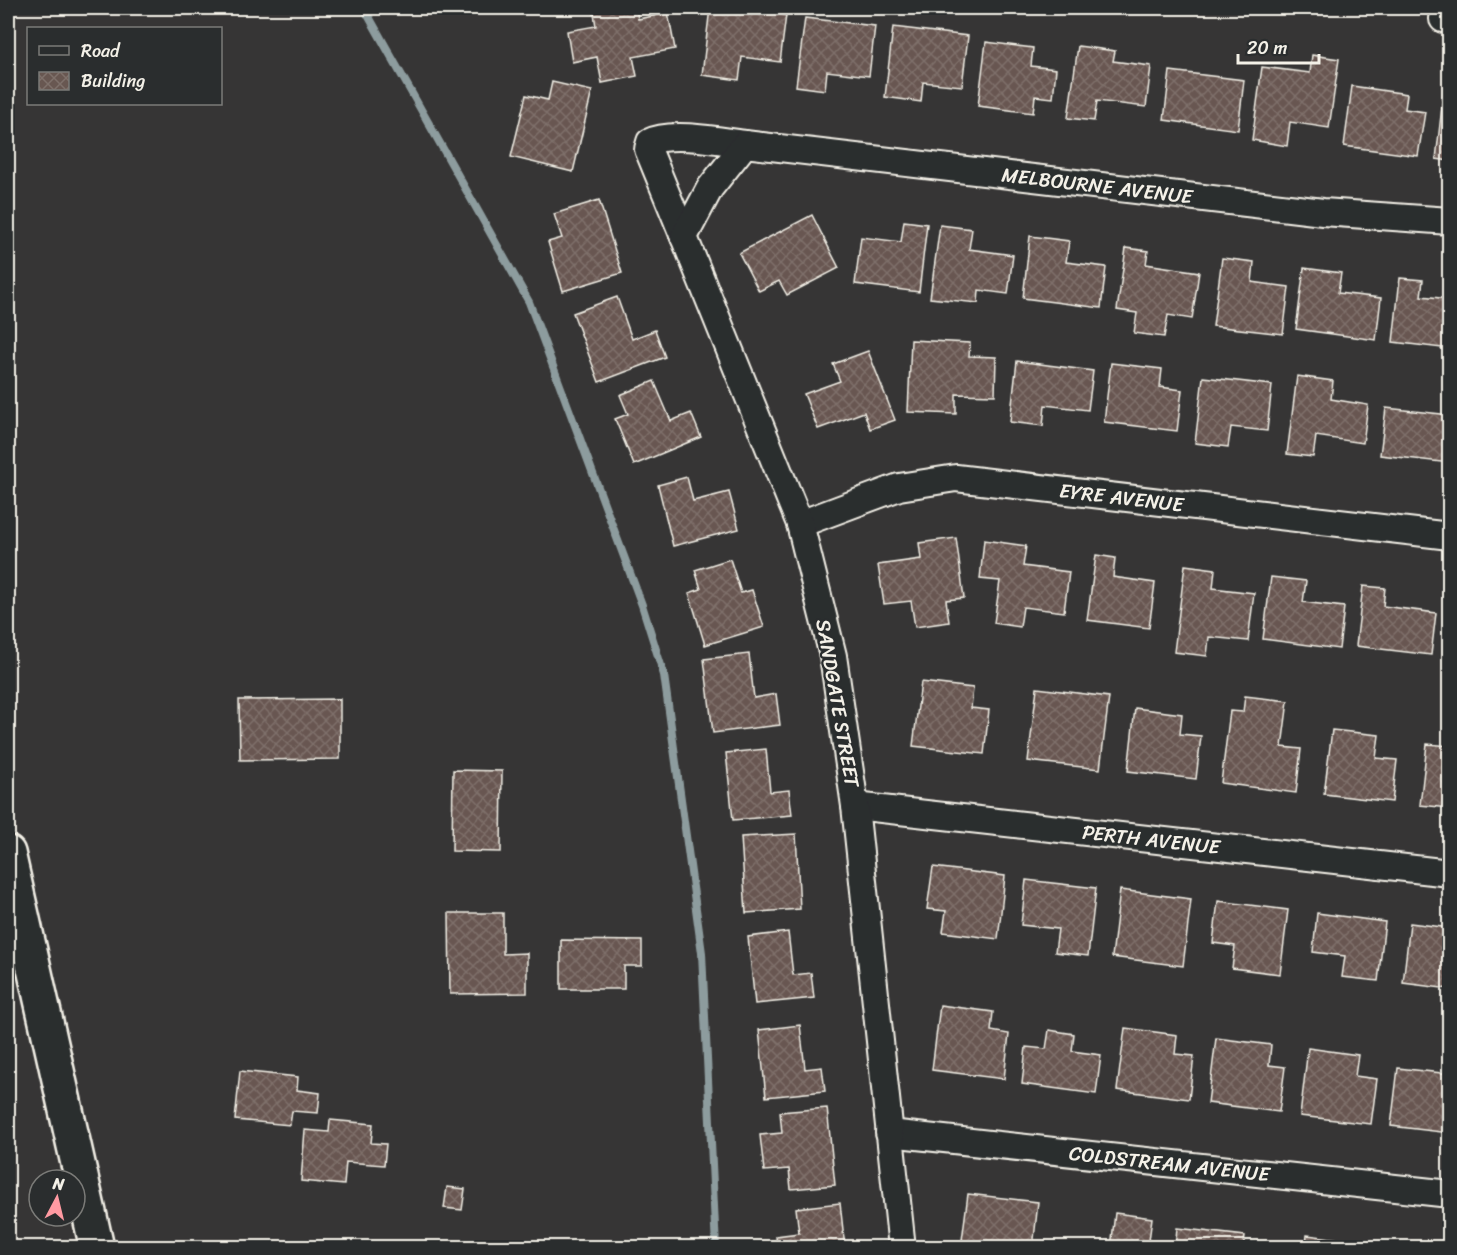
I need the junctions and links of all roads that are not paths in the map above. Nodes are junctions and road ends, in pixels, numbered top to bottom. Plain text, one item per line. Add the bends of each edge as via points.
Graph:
1 (746, 144) junction
2 (1449, 221) edge
3 (684, 237) junction
4 (800, 524) junction
5 (1449, 537) edge
6 (855, 806) junction
7 (8, 853) edge
8 (1449, 873) edge
9 (12, 895) edge
10 (889, 1133) junction
11 (1449, 1194) edge
12 (98, 1248) edge
13 (902, 1248) edge

1 - 2 street, MELBOURNE AVENUE via 1323,212
1 - 3 street via 710,188
1 - 3 street, MELBOURNE AVENUE via 674,137 658,137 650,142 648,149
3 - 4 street, SANDGATE STREET
4 - 5 street, EYRE AVENUE via 899,487 957,478
4 - 6 street, SANDGATE STREET via 833,656
6 - 8 street, PERTH AVENUE
6 - 10 street, SANDGATE STREET
7 - 9 street
9 - 12 street
10 - 11 street, COLDSTREAM AVENUE
10 - 13 street, SANDGATE STREET

